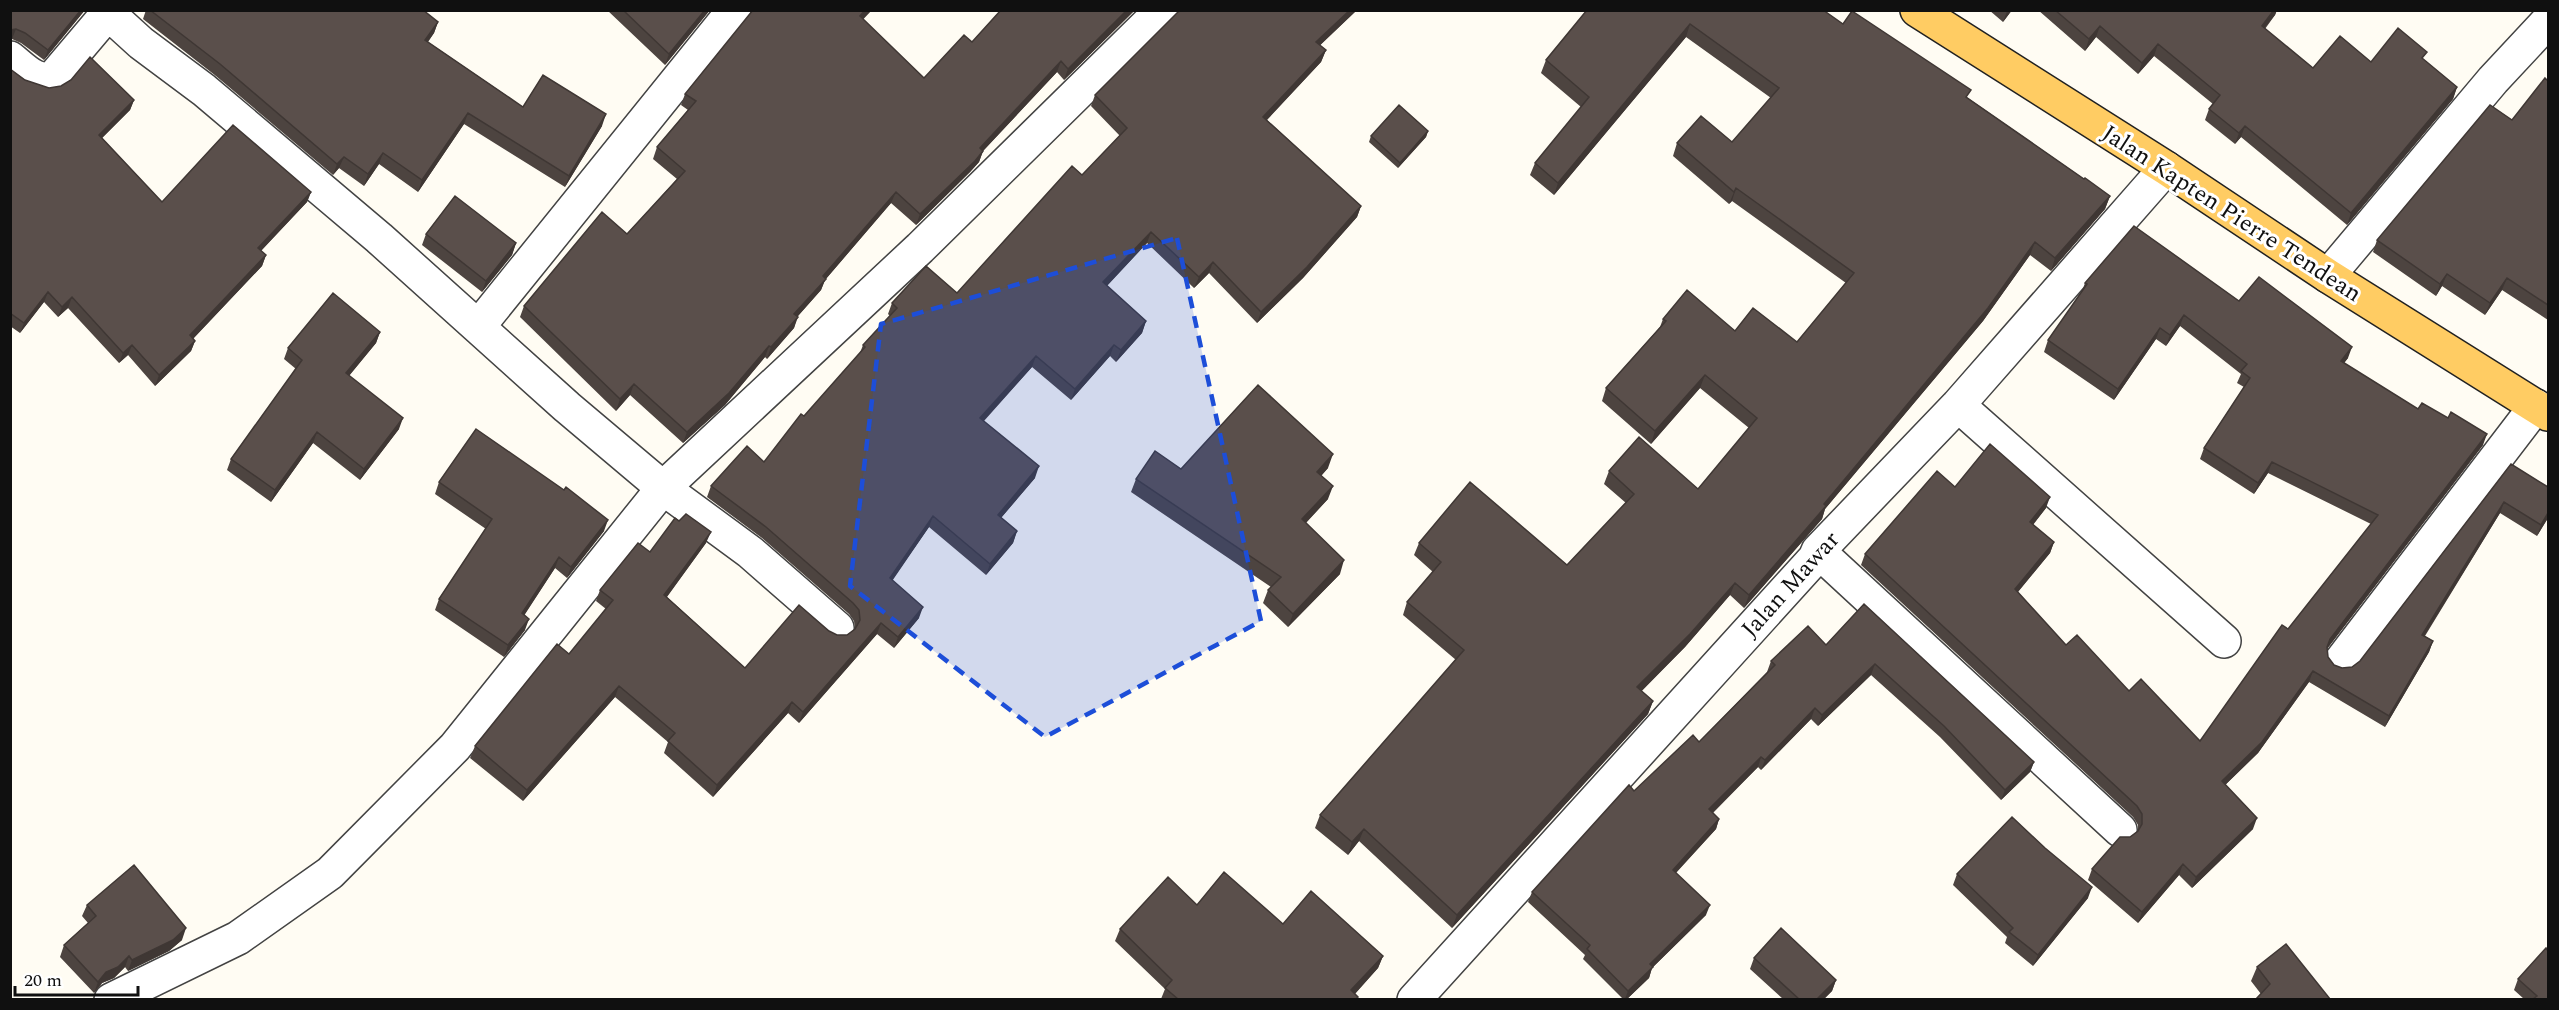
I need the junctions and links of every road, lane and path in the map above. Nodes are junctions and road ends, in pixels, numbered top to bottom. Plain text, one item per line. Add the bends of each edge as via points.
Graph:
1 (734, 10) edge
2 (1162, 10) edge
3 (1917, 10) edge
4 (109, 12) edge
5 (2548, 21) edge
6 (10, 58) edge
7 (2166, 168) junction
8 (2328, 276) junction
9 (478, 327) junction
10 (1958, 405) junction
11 (2542, 410) edge
12 (663, 488) junction
13 (1818, 551) junction
14 (837, 628) dead end
15 (2224, 641) dead end
16 (2341, 661) dead end
17 (2120, 830) dead end
18 (111, 999) edge
19 (1414, 999) edge

1 - 9 street
2 - 12 street via 920,248
3 - 7 main road, Jalan Kapten Pierre Tendean
4 - 6 street via 53,78 32,76
4 - 9 street via 141,43 204,90 371,231
5 - 8 street via 2493,80
7 - 8 main road, Jalan Kapten Pierre Tendean
7 - 10 street, Jalan Mawar
8 - 11 main road, Jalan Kapten Pierre Tendean
9 - 12 street
10 - 13 street, Jalan Mawar
10 - 15 street
11 - 16 street
12 - 14 street via 750,552
12 - 18 street via 455,747 330,873 238,938
13 - 17 street
13 - 19 street, Jalan Mawar

